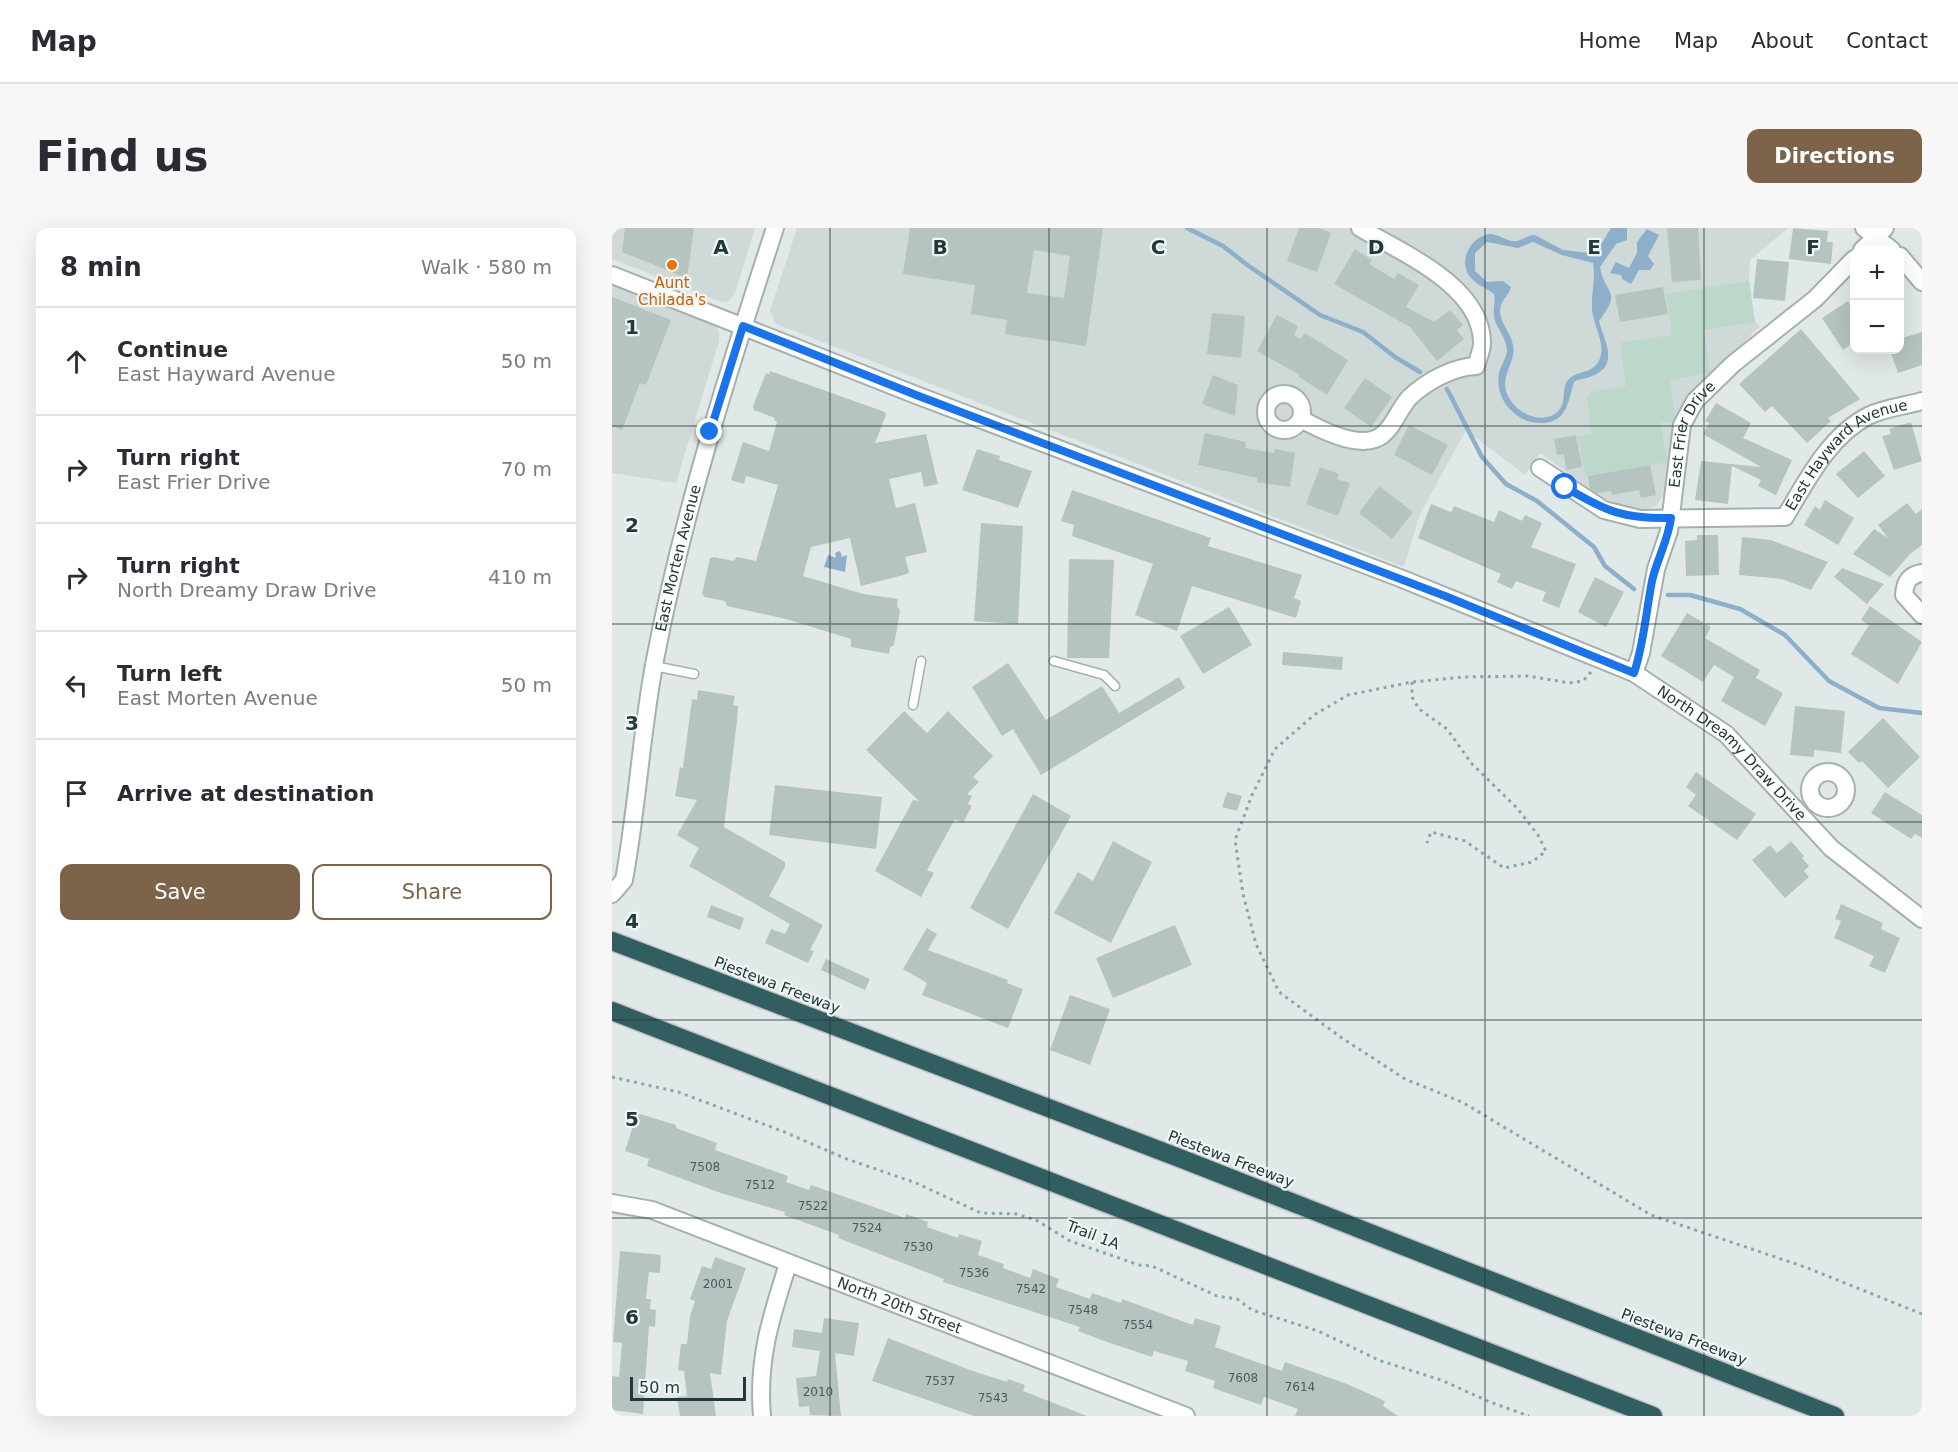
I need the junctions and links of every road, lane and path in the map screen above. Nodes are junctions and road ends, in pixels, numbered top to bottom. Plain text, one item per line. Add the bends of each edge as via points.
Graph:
1 (775, 228) edge
2 (1360, 228) edge
3 (1875, 231) edge
4 (1865, 246) edge
5 (1888, 246) edge
6 (1904, 262) edge
7 (1850, 263) edge
8 (612, 275) edge
9 (1922, 282) edge
10 (743, 326) junction
11 (1922, 401) edge
12 (1301, 419) dead end
13 (1540, 468) dead end
14 (1671, 518) junction
15 (1922, 573) edge
16 (1922, 615) edge
17 (1599, 657) junction
18 (921, 661) dead end
19 (1054, 661) dead end
20 (654, 666) junction
21 (1634, 673) junction
22 (694, 674) dead end
23 (1412, 682) junction
24 (1116, 686) dead end
25 (913, 705) dead end
26 (1815, 803) dead end
27 (1800, 814) junction
28 (1427, 843) dead end
29 (612, 894) edge
30 (1922, 919) edge
31 (612, 941) edge
32 (612, 1011) edge
33 (612, 1077) edge
34 (612, 1203) edge
35 (788, 1264) junction
36 (1922, 1314) edge
37 (762, 1416) edge
38 (1186, 1416) edge
39 (1528, 1416) edge
40 (1653, 1416) edge
41 (1835, 1416) edge

1 - 10 street, East Morten Avenue
2 - 12 street via 1456,288 1474,312 1482,343 1476,366 1461,367 1432,382 1410,398 1383,435 1374,440 1358,441
3 - 4 street
3 - 5 street
6 - 9 street
7 - 14 street, East Frier Drive via 1815,299 1733,364 1695,401 1682,425
8 - 10 street, North Dreamy Draw Drive
10 - 17 street, North Dreamy Draw Drive
10 - 20 street, East Morten Avenue via 682,538
11 - 14 street, East Hayward Avenue via 1868,416 1841,436 1815,467 1785,517
13 - 14 street, East Hayward Avenue via 1604,510 1640,519
14 - 21 street, East Frier Drive via 1652,581 1641,653
15 - 16 street via 1907,581 1904,595
17 - 21 street, North Dreamy Draw Drive
17 - 23 path via 1589,676 1569,683 1501,675
18 - 25 lane
19 - 24 lane via 1104,675
20 - 22 lane
20 - 29 street, East Morten Avenue via 628,859 624,880
21 - 27 street, North Dreamy Draw Drive via 1726,734
23 - 28 path via 1412,697 1419,709 1447,729 1472,764 1539,835 1546,851 1532,862 1504,867 1465,841 1431,832
23 - 36 path via 1348,695 1314,715 1275,749 1252,795 1236,840 1243,894 1256,944 1279,992 1405,1079 1462,1102 1651,1215 1805,1268
26 - 27 street
27 - 30 street, North Dreamy Draw Drive via 1831,848
31 - 41 highway, Piestewa Freeway via 1182,1159
32 - 40 highway
33 - 39 path, Trail 1A via 678,1092 916,1183 981,1214 1016,1214 1036,1220 1070,1241 1152,1266 1217,1296 1237,1299 1252,1310 1318,1331 1381,1361 1442,1380
34 - 35 street, North 20th Street via 652,1210
35 - 37 street via 766,1334 759,1386
35 - 38 street, North 20th Street

